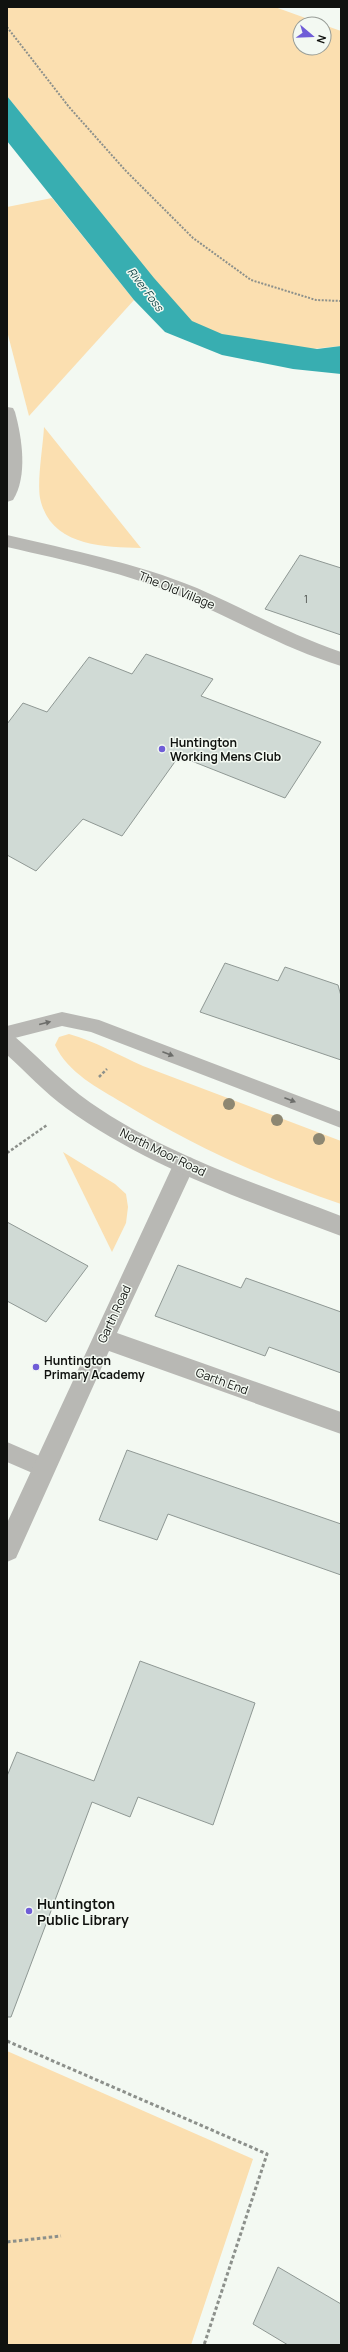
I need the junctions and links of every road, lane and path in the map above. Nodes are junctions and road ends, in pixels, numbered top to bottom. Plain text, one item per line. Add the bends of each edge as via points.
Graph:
1 (7, 27) edge
2 (341, 301) edge
3 (7, 412) edge
4 (7, 496) edge
5 (7, 541) edge
6 (341, 659) edge
7 (7, 1033) edge
8 (7, 1042) edge
9 (341, 1120) edge
10 (184, 1165) junction
11 (341, 1226) edge
12 (103, 1338) junction
13 (341, 1423) edge
14 (7, 1452) edge
15 (44, 1468) junction
16 (7, 1550) edge
17 (7, 2041) edge
18 (61, 2236) dead end
19 (7, 2242) edge
20 (204, 2345) edge

1 - 2 path via 69,107 125,170 193,238 251,280 316,300
3 - 4 street via 13,436 11,484
5 - 6 street, The Old Village via 107,564 155,579 191,593 301,645
7 -> 9 lane via 62,1019 93,1025
8 - 10 street, North Moor Road via 72,1101 110,1126
10 - 11 street, North Moor Road
10 - 12 street, Garth Road
12 - 13 street, Garth End
12 - 15 street, Garth Road
14 - 15 lane
15 - 16 street, Garth Road
17 - 20 path via 267,2154
18 - 19 path

